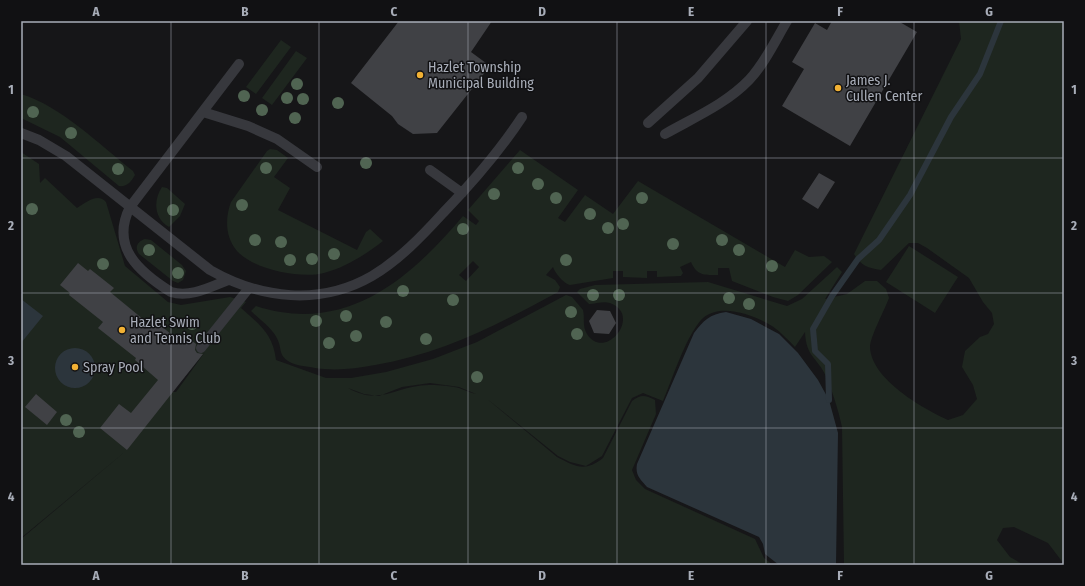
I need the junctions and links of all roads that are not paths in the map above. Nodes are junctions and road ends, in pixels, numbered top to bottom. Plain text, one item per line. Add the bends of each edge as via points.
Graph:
1 (747, 21) edge
2 (787, 21) edge
3 (239, 64) dead end
4 (203, 112) junction
5 (522, 117) dead end
6 (648, 123) dead end
7 (21, 133) edge
8 (665, 134) dead end
9 (317, 167) dead end
10 (430, 170) dead end
11 (462, 193) junction
12 (130, 207) junction
13 (228, 280) junction
14 (249, 288) junction
15 (200, 348) dead end

1 - 6 lane via 698,78
2 - 8 lane via 760,67 748,80 720,103
3 - 4 lane
4 - 9 lane via 248,126 277,139
4 - 12 lane
5 - 11 lane via 504,144
7 - 12 lane via 66,156
10 - 11 lane
11 - 14 lane via 418,240 373,275 352,286 312,295 270,293
12 - 13 lane via 210,270
12 - 13 lane via 123,229 128,253 139,268 166,289 185,294
13 - 14 lane
14 - 15 lane

